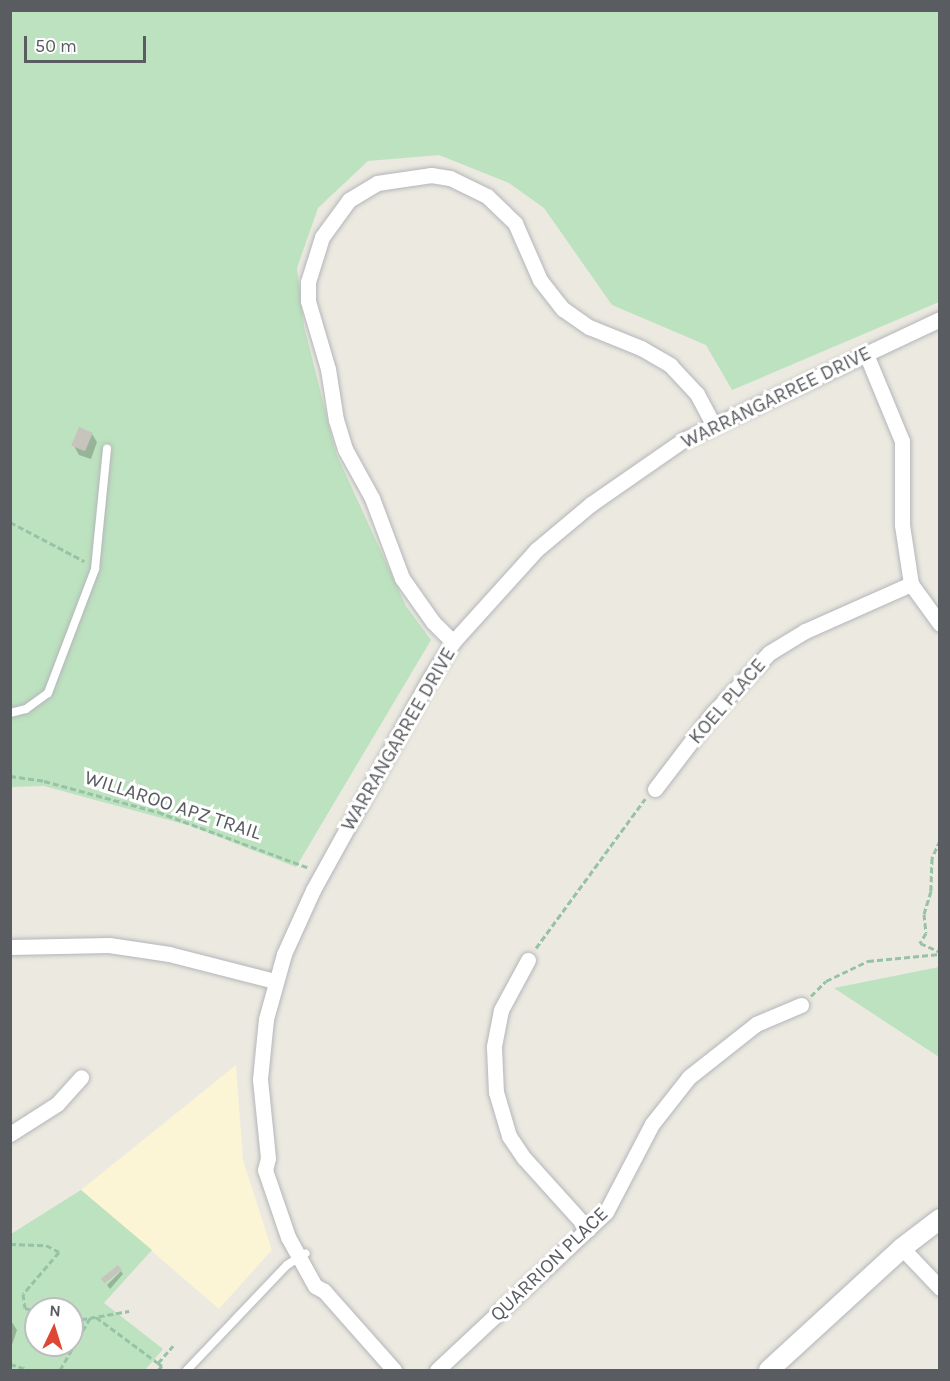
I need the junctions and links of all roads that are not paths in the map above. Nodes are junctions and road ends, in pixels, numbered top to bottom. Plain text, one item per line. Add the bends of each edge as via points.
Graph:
1 (939, 319) edge
2 (866, 354) junction
3 (713, 424) junction
4 (107, 449) dead end
5 (911, 584) junction
6 (939, 624) edge
7 (453, 642) junction
8 (10, 713) edge
9 (655, 789) road end
10 (10, 947) edge
11 (528, 960) road end
12 (275, 981) junction
13 (801, 1005) road end
14 (81, 1077) dead end
15 (10, 1134) edge
16 (939, 1219) edge
17 (588, 1229) junction
18 (902, 1248) junction
19 (302, 1255) junction
20 (939, 1288) edge
21 (187, 1371) edge
22 (394, 1371) edge
23 (437, 1371) edge
24 (769, 1371) edge

1 - 2 street, WARRANGARREE DRIVE
2 - 3 street, WARRANGARREE DRIVE
2 - 5 street via 902,441 902,525
3 - 7 street, WARRANGARREE DRIVE via 624,479 562,526 509,577
3 - 7 street via 697,394 670,366 641,348 589,327 563,309 540,280 515,223 487,196 450,178 431,175 377,183 349,200 322,237 308,282 308,301 345,449 372,498 402,578 433,622
4 - 8 lane via 95,569 48,693 26,709
5 - 6 street
5 - 9 street, KOEL PLACE via 805,631 769,653 713,713
7 - 12 street, WARRANGARREE DRIVE via 408,714 322,873 296,924
10 - 12 street via 109,945 169,954
11 - 17 street via 507,994 496,1030 493,1070 499,1102 509,1136 524,1158
12 - 19 street, WARRANGARREE DRIVE via 266,1019 260,1079 267,1158
13 - 17 street, QUARRION PLACE via 756,1024 689,1077 652,1124 617,1197
14 - 15 street via 57,1104
16 - 18 street
17 - 23 street, QUARRION PLACE
18 - 20 street
18 - 24 street
19 - 21 lane
19 - 22 street, WARRANGARREE DRIVE via 324,1291

